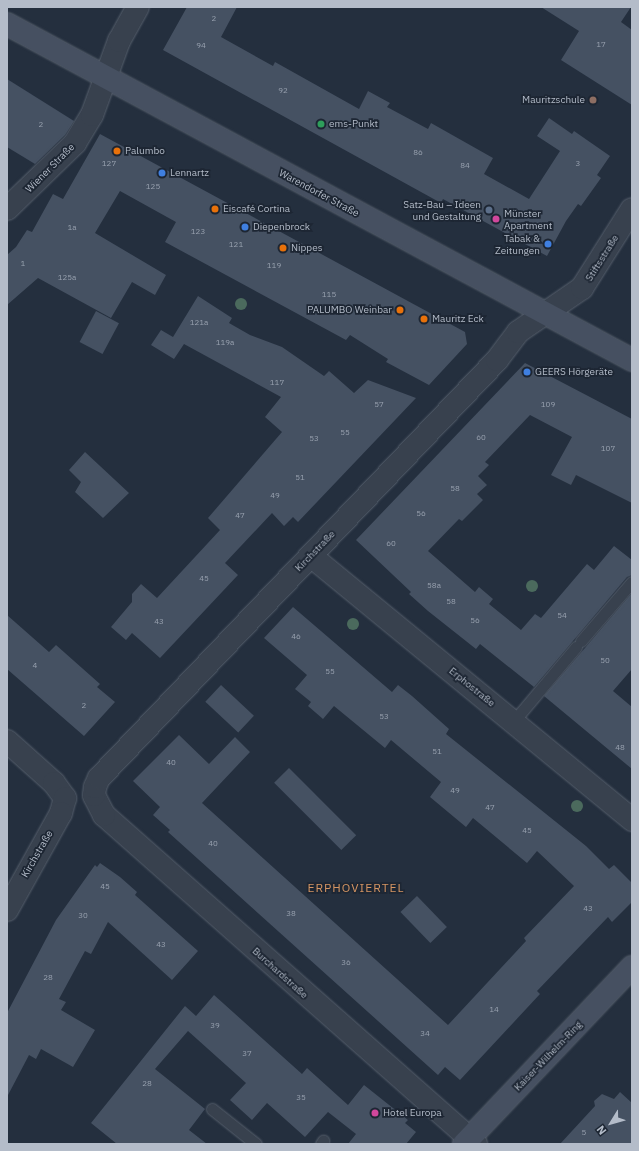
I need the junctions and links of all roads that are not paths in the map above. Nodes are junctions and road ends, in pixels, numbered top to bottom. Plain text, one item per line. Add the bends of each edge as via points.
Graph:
1 (138, 7) edge
2 (7, 24) edge
3 (104, 77) junction
4 (7, 209) edge
5 (632, 209) edge
6 (545, 314) junction
7 (632, 360) edge
8 (311, 556) junction
9 (632, 582) edge
10 (513, 722) junction
11 (7, 741) edge
12 (94, 796) joint
13 (632, 820) edge
14 (7, 910) edge
15 (632, 968) edge
16 (212, 1109) dead end
17 (470, 1142) edge
18 (256, 1144) edge

1 - 3 street, Wiener Straße via 119,41
2 - 3 main road, Warendorfer Straße
3 - 4 street, Wiener Straße via 92,115 76,143
3 - 6 main road, Warendorfer Straße
5 - 6 street, Stiftsstraße via 582,288
6 - 7 main road, Warendorfer Straße
6 - 8 street, Kirchstraße via 518,332 497,360
8 - 10 street, Erphostraße
8 - 12 street, Kirchstraße via 100,778
9 - 10 lane
10 - 13 street, Erphostraße
11 - 14 street, Kirchstraße via 54,783 65,798 61,813
12 - 17 street, Burchardstraße via 104,815
15 - 17 main road, Kaiser-Wilhelm-Ring
16 - 18 lane

